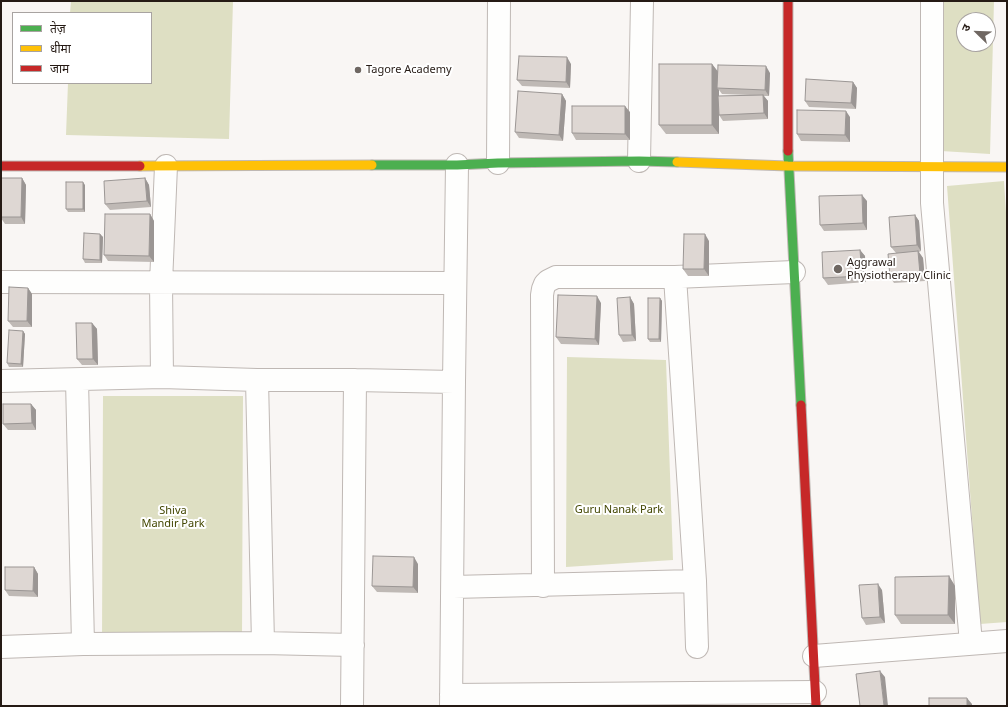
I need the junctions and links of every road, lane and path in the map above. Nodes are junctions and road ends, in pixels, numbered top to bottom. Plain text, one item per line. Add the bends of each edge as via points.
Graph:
1 (499, 1) edge
2 (642, 1) edge
3 (788, 1) edge
4 (932, 1) edge
5 (639, 161) junction
6 (498, 163) junction
7 (457, 165) junction
8 (1, 166) edge
9 (166, 166) junction
10 (788, 166) junction
11 (932, 166) junction
12 (1007, 167) edge
13 (794, 272) junction
14 (675, 277) junction
15 (1, 282) edge
16 (161, 283) junction
17 (455, 283) junction
18 (162, 377) junction
19 (77, 380) junction
20 (257, 380) junction
21 (355, 380) junction
22 (1, 381) edge
23 (454, 382) junction
24 (695, 581) junction
25 (543, 586) junction
26 (453, 588) junction
27 (1007, 640) edge
28 (263, 643) junction
29 (83, 644) junction
30 (970, 644) junction
31 (353, 645) junction
32 (1, 647) edge
33 (697, 647) dead end
34 (814, 656) junction
35 (816, 699) edge
36 (451, 700) edge
37 (352, 706) edge

1 - 6 street
2 - 5 street
3 - 10 street
4 - 11 street
5 - 6 street
5 - 10 street
6 - 7 street
7 - 9 street
7 - 17 street
8 - 9 street
9 - 16 street
10 - 11 street
10 - 13 street
11 - 12 street
11 - 30 street via 932,203
13 - 14 street
13 - 34 street
14 - 24 street
14 - 25 street via 556,277 548,281 543,289
15 - 16 street
16 - 17 street
16 - 18 street
17 - 23 street
18 - 19 street
18 - 20 street
19 - 22 street
19 - 29 street
20 - 21 street
20 - 28 street
21 - 23 street
21 - 31 street
23 - 26 street
24 - 25 street
24 - 33 street
25 - 26 street
26 - 36 street
27 - 30 street
28 - 29 street
28 - 31 street
29 - 32 street
30 - 34 street
31 - 37 street
34 - 35 street
35 - 36 street

